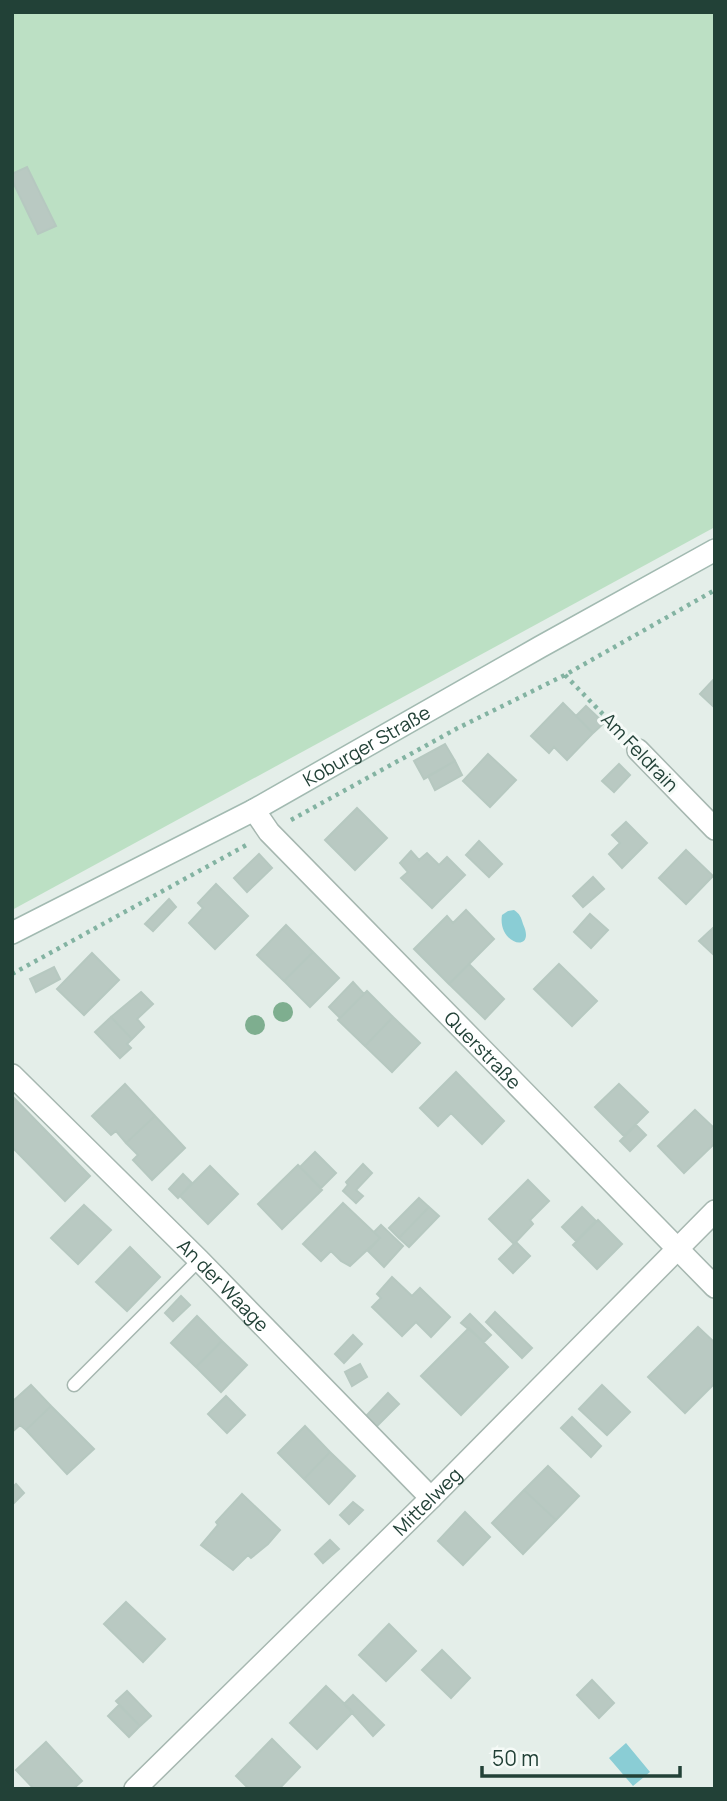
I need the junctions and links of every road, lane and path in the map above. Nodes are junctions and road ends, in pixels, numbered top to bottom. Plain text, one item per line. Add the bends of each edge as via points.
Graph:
1 (715, 550) edge
2 (715, 590) edge
3 (565, 675) junction
4 (638, 750) joint
5 (254, 810) junction
6 (291, 820) dead end
7 (715, 829) edge
8 (254, 841) dead end
9 (12, 933) edge
10 (12, 974) edge
11 (12, 1075) edge
12 (715, 1211) edge
13 (677, 1249) junction
14 (199, 1260) junction
15 (715, 1287) edge
16 (74, 1385) dead end
17 (431, 1498) junction
18 (135, 1789) edge

1 - 5 street, Koburger Straße
2 - 3 path
3 - 4 path, Am Feldrain
3 - 6 path
4 - 7 street, Am Feldrain
5 - 9 street, Koburger Straße
5 - 13 street, Querstraße via 268,832
8 - 10 path
11 - 14 street, An der Waage
12 - 13 street, Mittelweg
13 - 15 street, Querstraße
13 - 17 street, Mittelweg
14 - 16 lane
14 - 17 street, An der Waage
17 - 18 street, Mittelweg

